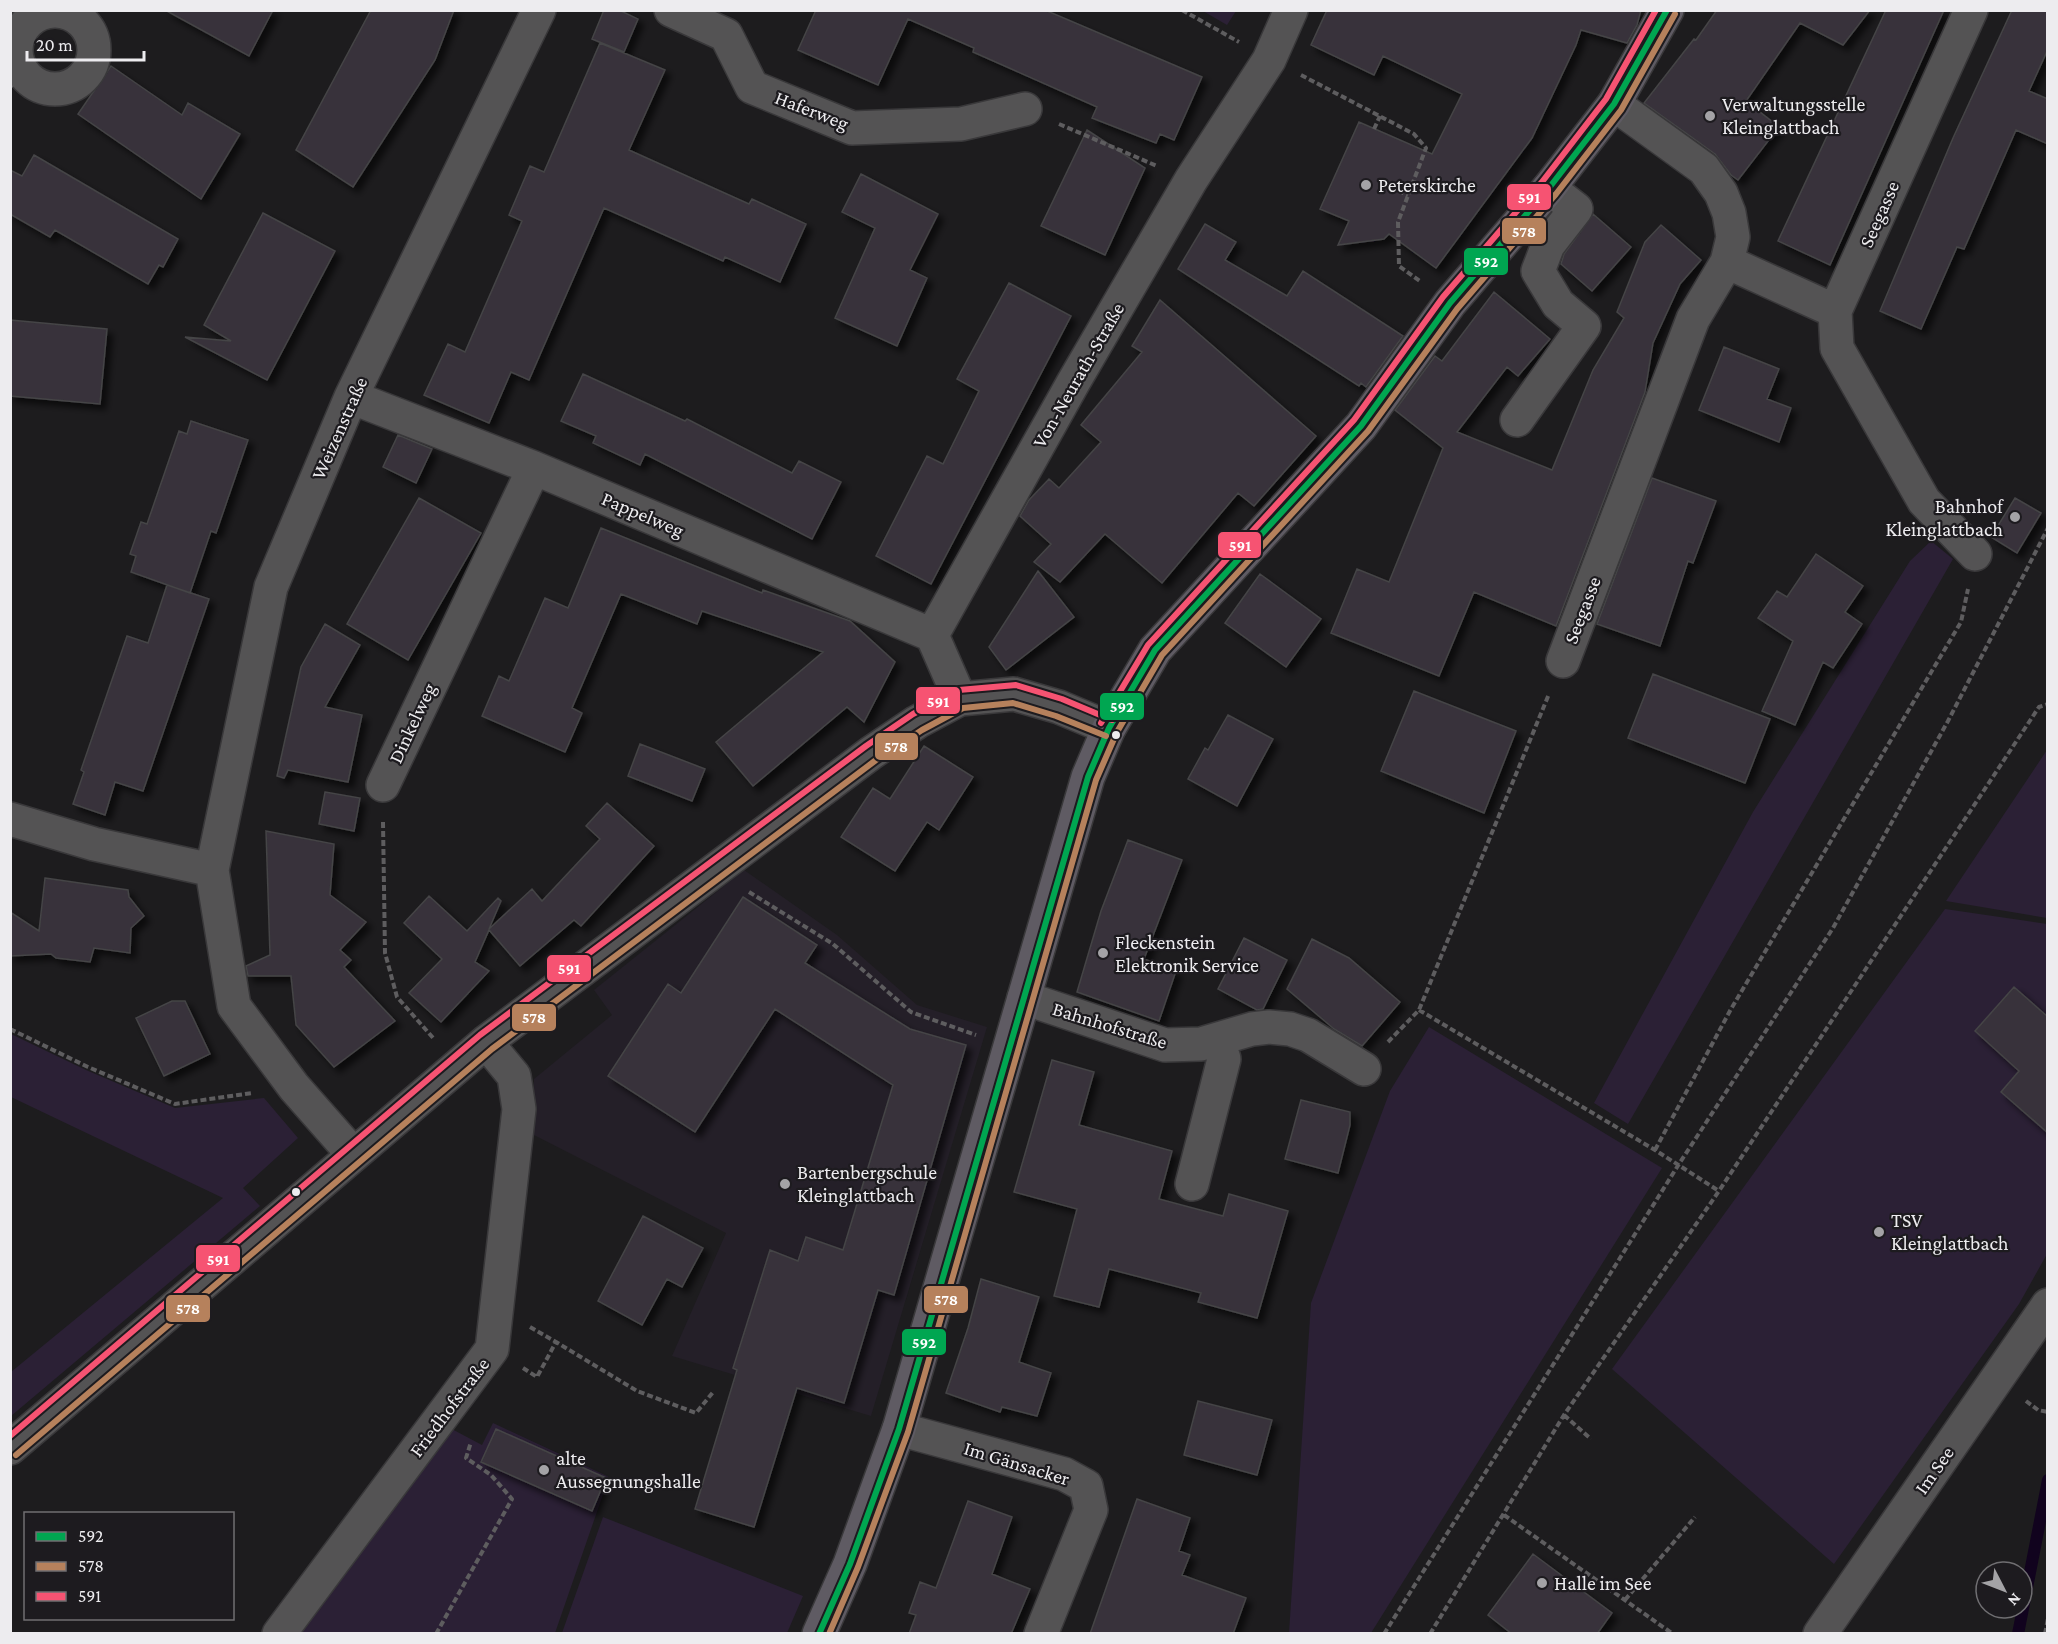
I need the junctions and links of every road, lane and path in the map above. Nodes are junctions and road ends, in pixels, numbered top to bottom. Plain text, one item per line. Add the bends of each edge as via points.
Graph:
1 (539, 10) edge
2 (671, 10) edge
3 (1182, 10) edge
4 (1291, 10) edge
5 (1666, 10) edge
6 (1971, 10) edge
7 (19, 17) edge
8 (1229, 36) dead end
9 (1307, 77) dead end
10 (17, 81) edge
11 (1614, 104) junction
12 (1025, 109) joint
13 (1380, 116) junction
14 (1374, 129) dead end
15 (1151, 164) dead end
16 (1549, 188) junction
17 (1398, 191) dead end
18 (1408, 195) junction
19 (1727, 262) junction
20 (1422, 283) dead end
21 (1835, 311) junction
22 (351, 397) junction
23 (1517, 420) dead end
24 (534, 468) junction
25 (2048, 528) edge
26 (1975, 554) joint
27 (932, 636) junction
28 (1563, 661) joint
29 (960, 699) junction
30 (2048, 704) edge
31 (1109, 728) junction
32 (382, 785) joint
33 (10, 819) edge
34 (720, 865) junction
35 (212, 870) junction
36 (1024, 998) junction
37 (1419, 1010) junction
38 (10, 1029) edge
39 (978, 1035) dead end
40 (1218, 1040) junction
41 (486, 1042) junction
42 (1387, 1044) dead end
43 (457, 1065) junction
44 (1364, 1069) dead end
45 (294, 1087) junction
46 (1655, 1150) junction
47 (353, 1154) junction
48 (1679, 1164) junction
49 (1192, 1184) dead end
50 (1719, 1191) junction
51 (2048, 1305) edge
52 (537, 1331) dead end
53 (556, 1342) junction
54 (492, 1349) junction
55 (714, 1391) dead end
56 (1564, 1415) junction
57 (899, 1430) junction
58 (1591, 1438) dead end
59 (472, 1439) dead end
60 (10, 1448) edge
61 (1504, 1515) junction
62 (1695, 1517) dead end
63 (1625, 1600) junction
64 (2047, 1621) edge
65 (279, 1634) edge
66 (436, 1634) edge
67 (819, 1634) edge
68 (1041, 1634) edge
69 (1384, 1634) edge
70 (1430, 1634) edge
71 (1673, 1634) edge
72 (1820, 1634) edge
73 (2045, 1634) edge

1 - 22 street, Weizenstraße
2 - 12 street, Haferweg via 726,35 752,87 852,128 961,124
3 - 8 path
4 - 27 street, Von-Neurath-Straße via 1269,60 1185,190
5 - 11 main road
6 - 21 street, Seegasse
7 - 10 street
7 - 10 street via 59,10 72,14 91,32 94,58 81,80 63,88 44,89
9 - 13 path
11 - 16 main road
11 - 19 street, Seegasse via 1704,169 1729,213 1734,237
12 - 15 path
13 - 14 path
13 - 18 path via 1414,134 1426,148
16 - 23 street via 1576,209 1548,244 1538,271 1558,304 1584,326
16 - 31 main road via 1450,303 1361,426 1155,650
17 - 18 path
18 - 20 path via 1398,222 1399,266
19 - 21 street
19 - 28 street, Seegasse via 1694,319
21 - 26 street via 1837,348 1924,501
22 - 24 street, Pappelweg
22 - 35 street, Weizenstraße via 271,587
24 - 27 street, Pappelweg
24 - 32 street, Dinkelweg
25 - 48 path via 1948,721 1833,927
26 - 46 path via 1961,622 1731,1009
27 - 29 street
28 - 37 path
29 - 31 street via 1014,694
29 - 34 street via 871,753
30 - 50 path via 2039,707
31 - 36 main road via 1088,777
32 - 43 path, Dinkelweg via 385,953 397,997
33 - 35 street via 94,844
34 - 39 path via 734,882 833,944 911,1012
34 - 41 street
35 - 45 street, Weizenstraße via 234,1006
36 - 40 street, Bahnhofstraße via 1166,1045
36 - 57 main road
37 - 42 path
37 - 46 path
38 - 45 path via 175,1104
40 - 44 street, Bahnhofstraße via 1252,1029 1290,1029 1308,1035
40 - 49 street via 1224,1059
41 - 43 street
41 - 54 street, Friedhofstraße via 514,1076 519,1109
43 - 47 street
45 - 47 street, Weizenstraße
46 - 48 path
47 - 60 street
48 - 50 path
48 - 69 path
50 - 56 path
51 - 72 street, Im See
52 - 53 path
53 - 54 path via 537,1377
53 - 55 path via 637,1391 696,1413
54 - 65 street, Friedhofstraße
56 - 58 path
56 - 61 path
57 - 67 main road via 850,1564
57 - 68 street, Im Gänsacker via 1064,1474 1086,1486 1091,1509
59 - 66 path via 466,1458 491,1475 512,1499
61 - 63 path
61 - 70 path
62 - 63 path
63 - 71 path
64 - 73 path

